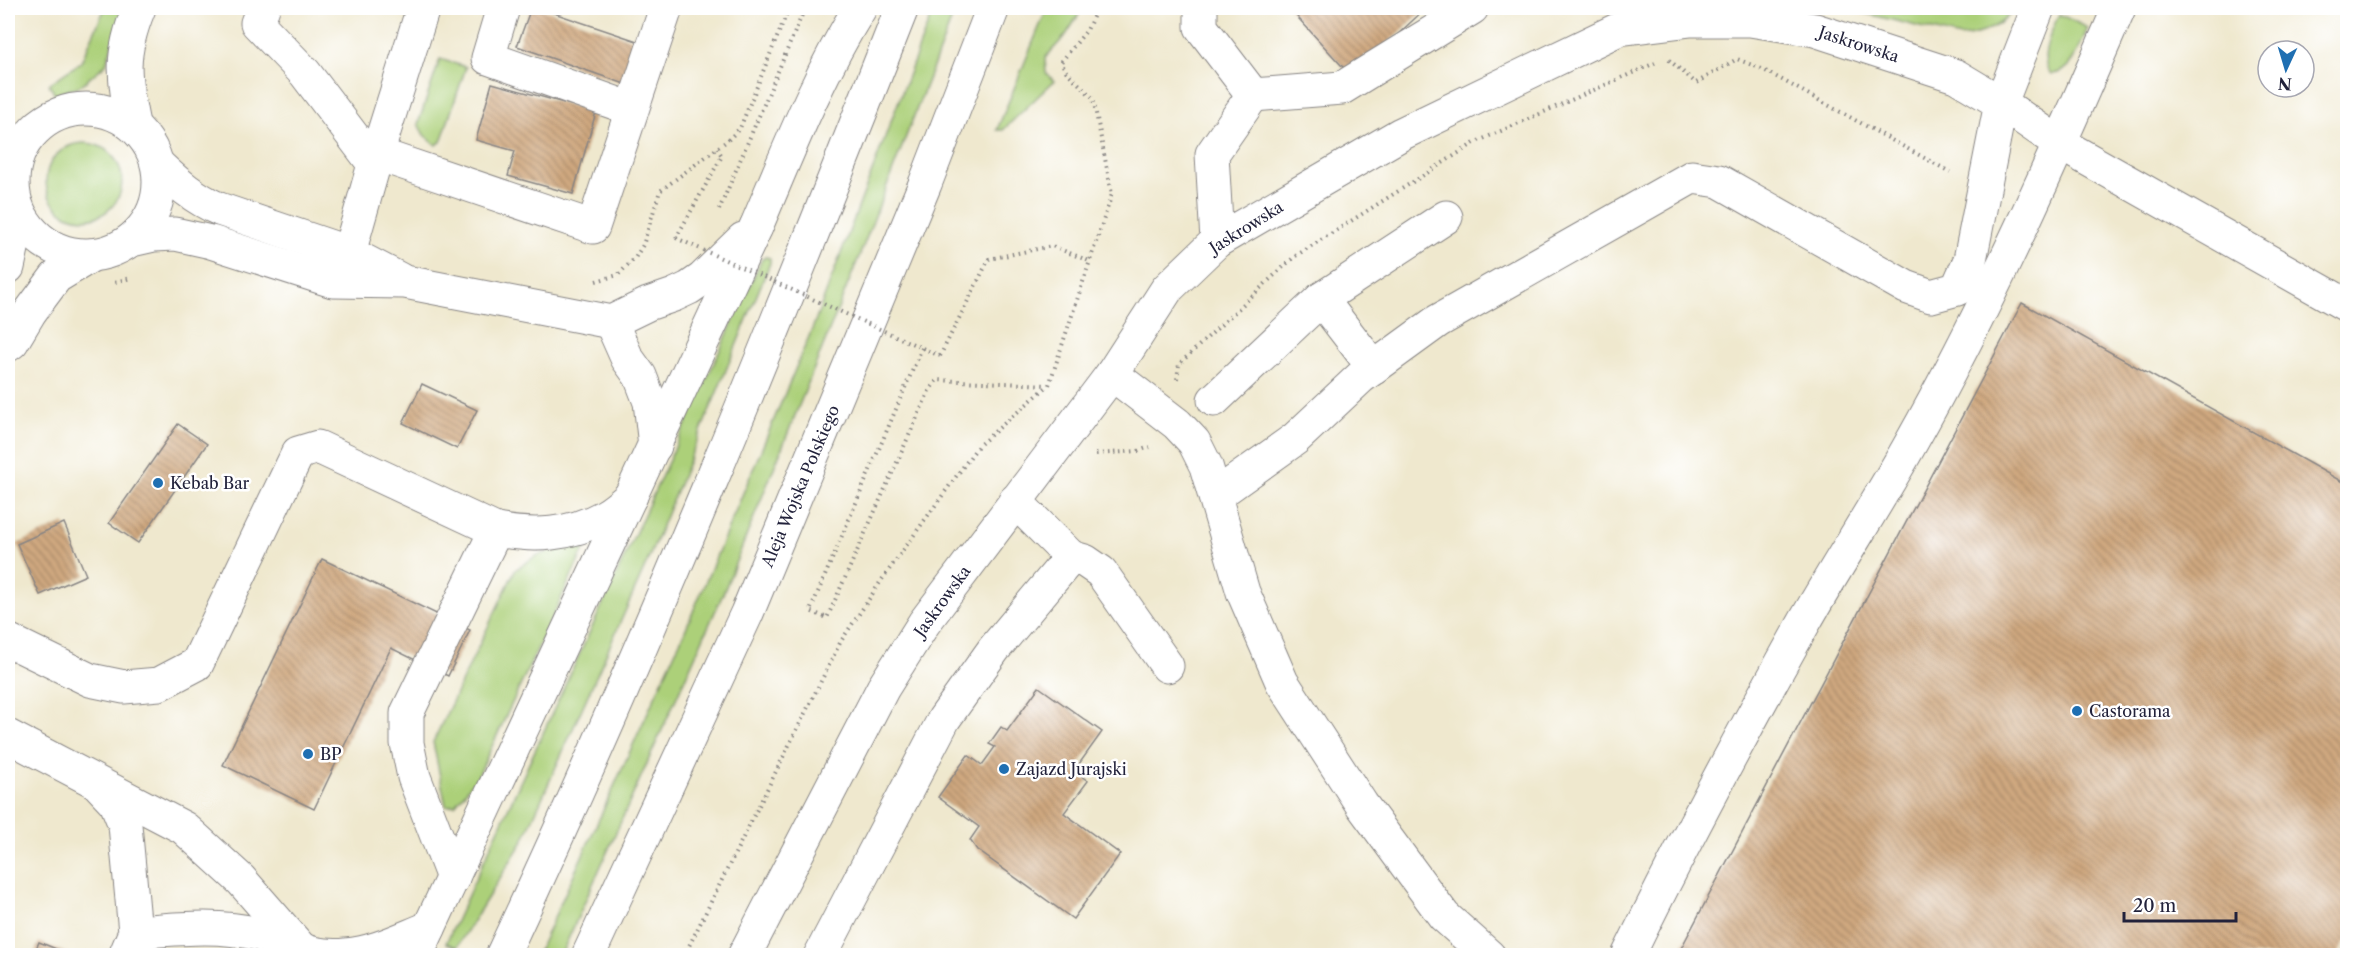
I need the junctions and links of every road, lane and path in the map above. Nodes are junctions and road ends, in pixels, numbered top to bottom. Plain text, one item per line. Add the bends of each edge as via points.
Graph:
1 (139, 8) edge
2 (263, 8) edge
3 (423, 8) edge
4 (503, 8) edge
5 (666, 8) edge
6 (789, 8) edge
7 (805, 8) edge
8 (860, 8) edge
9 (902, 8) edge
10 (993, 8) edge
11 (1098, 8) edge
12 (1201, 8) edge
13 (1472, 8) edge
14 (2038, 8) edge
15 (2119, 8) edge
16 (1666, 57) dead end
17 (1656, 62) dead end
18 (1253, 95) junction
19 (2001, 103) junction
20 (632, 109) junction
21 (133, 124) junction
22 (2059, 143) junction
23 (717, 148) junction
24 (375, 159) junction
25 (158, 165) junction
26 (1984, 184) junction
27 (16, 206) junction
28 (716, 217) dead end
29 (1446, 217) dead end
30 (756, 227) junction
31 (707, 239) dead end
32 (132, 240) junction
33 (1217, 242) junction
34 (702, 250) junction
35 (349, 253) junction
36 (92, 255) junction
37 (1089, 261) junction
38 (8, 267) edge
39 (588, 281) dead end
40 (405, 282) junction
41 (1321, 299) junction
42 (2348, 306) edge
43 (611, 322) junction
44 (8, 345) edge
45 (922, 348) junction
46 (1368, 373) junction
47 (1112, 374) junction
48 (1049, 385) junction
49 (1214, 400) dead end
50 (1177, 424) junction
51 (655, 446) junction
52 (1093, 454) dead end
53 (631, 496) junction
54 (1215, 496) junction
55 (1014, 501) junction
56 (496, 530) junction
57 (1071, 557) junction
58 (8, 640) edge
59 (1167, 666) dead end
60 (8, 736) edge
61 (100, 786) junction
62 (453, 878) junction
63 (423, 942) edge
64 (130, 944) edge
65 (304, 954) edge
66 (502, 956) edge
67 (588, 956) edge
68 (684, 956) edge
69 (744, 956) edge
70 (820, 956) edge
71 (1489, 956) edge
72 (1628, 956) edge

1 - 21 street via 125,50 124,69
2 - 24 street via 257,23 305,73
3 - 24 street
4 - 20 street via 488,58
5 - 20 street
6 - 23 path via 740,128
7 - 28 path
8 - 30 street via 812,95
9 - 66 street via 677,563 573,804
10 - 67 street, Aleja Wojska Polskiego via 925,184 747,613
11 - 37 path via 1087,30 1061,62 1093,98 1112,184 1110,207
12 - 18 street via 1201,27
13 - 18 street via 1342,88
14 - 19 street
15 - 22 street
16 - 26 path via 1696,83 1737,59 1969,182
17 - 50 path via 1476,142 1293,257 1179,364 1177,383 1187,412
18 - 33 street via 1212,154
19 - 22 street, Jaskrowska
19 - 26 street
19 - 33 street, Jaskrowska via 1956,76 1815,30 1750,20 1691,20 1619,29 1401,134
20 - 24 street via 593,227
21 - 25 street via 149,143
21 - 27 street via 112,113 89,108 65,111 44,121 27,138 16,159 12,182
22 - 42 street, Jaskrowska
22 - 72 street via 1991,291 1911,442 1804,624 1666,877
23 - 34 path, bridge via 722,156 676,238
23 - 39 path via 660,191 643,245 626,268 604,279
24 - 35 street
25 - 32 street via 160,186 156,206
25 - 35 street via 199,200
26 - 46 street via 1970,260 1957,290 1931,296 1906,286 1719,181 1692,177 1438,321
27 - 36 street via 38,238 72,255
27 - 38 street
29 - 41 street
30 - 43 street via 689,288
30 - 51 street
31 - 34 path
32 - 36 street
32 - 40 street via 175,234 333,281
33 - 47 street, Jaskrowska via 1167,289
34 - 45 path, bridge
35 - 40 street
36 - 44 street via 57,276
37 - 45 path, bridge via 1052,246 989,259 940,356
37 - 48 path
40 - 43 street
41 - 46 street
41 - 49 street
43 - 51 street via 650,402
45 - 48 path via 810,611 827,618 937,380
46 - 54 street via 1295,439
47 - 50 street
47 - 55 street, Jaskrowska
48 - 68 path via 978,447 841,640
50 - 52 path via 1161,441 1138,452
50 - 54 street via 1194,442
51 - 53 street
53 - 56 street via 606,516 554,534 524,535
53 - 62 street
54 - 71 street via 1243,592 1282,682 1362,805 1444,916
55 - 57 street
55 - 69 street, Jaskrowska via 924,623 884,688
56 - 58 street via 318,447 298,453 197,664 159,684 124,687 90,680
56 - 62 street via 407,713 406,743 414,777
57 - 59 street via 1101,572
57 - 70 street via 994,649 944,719
60 - 61 street
61 - 64 street via 116,804 124,825
61 - 65 street via 184,828 241,880
62 - 63 street
63 - 65 street via 348,955
64 - 65 street via 199,928 230,929 261,935

